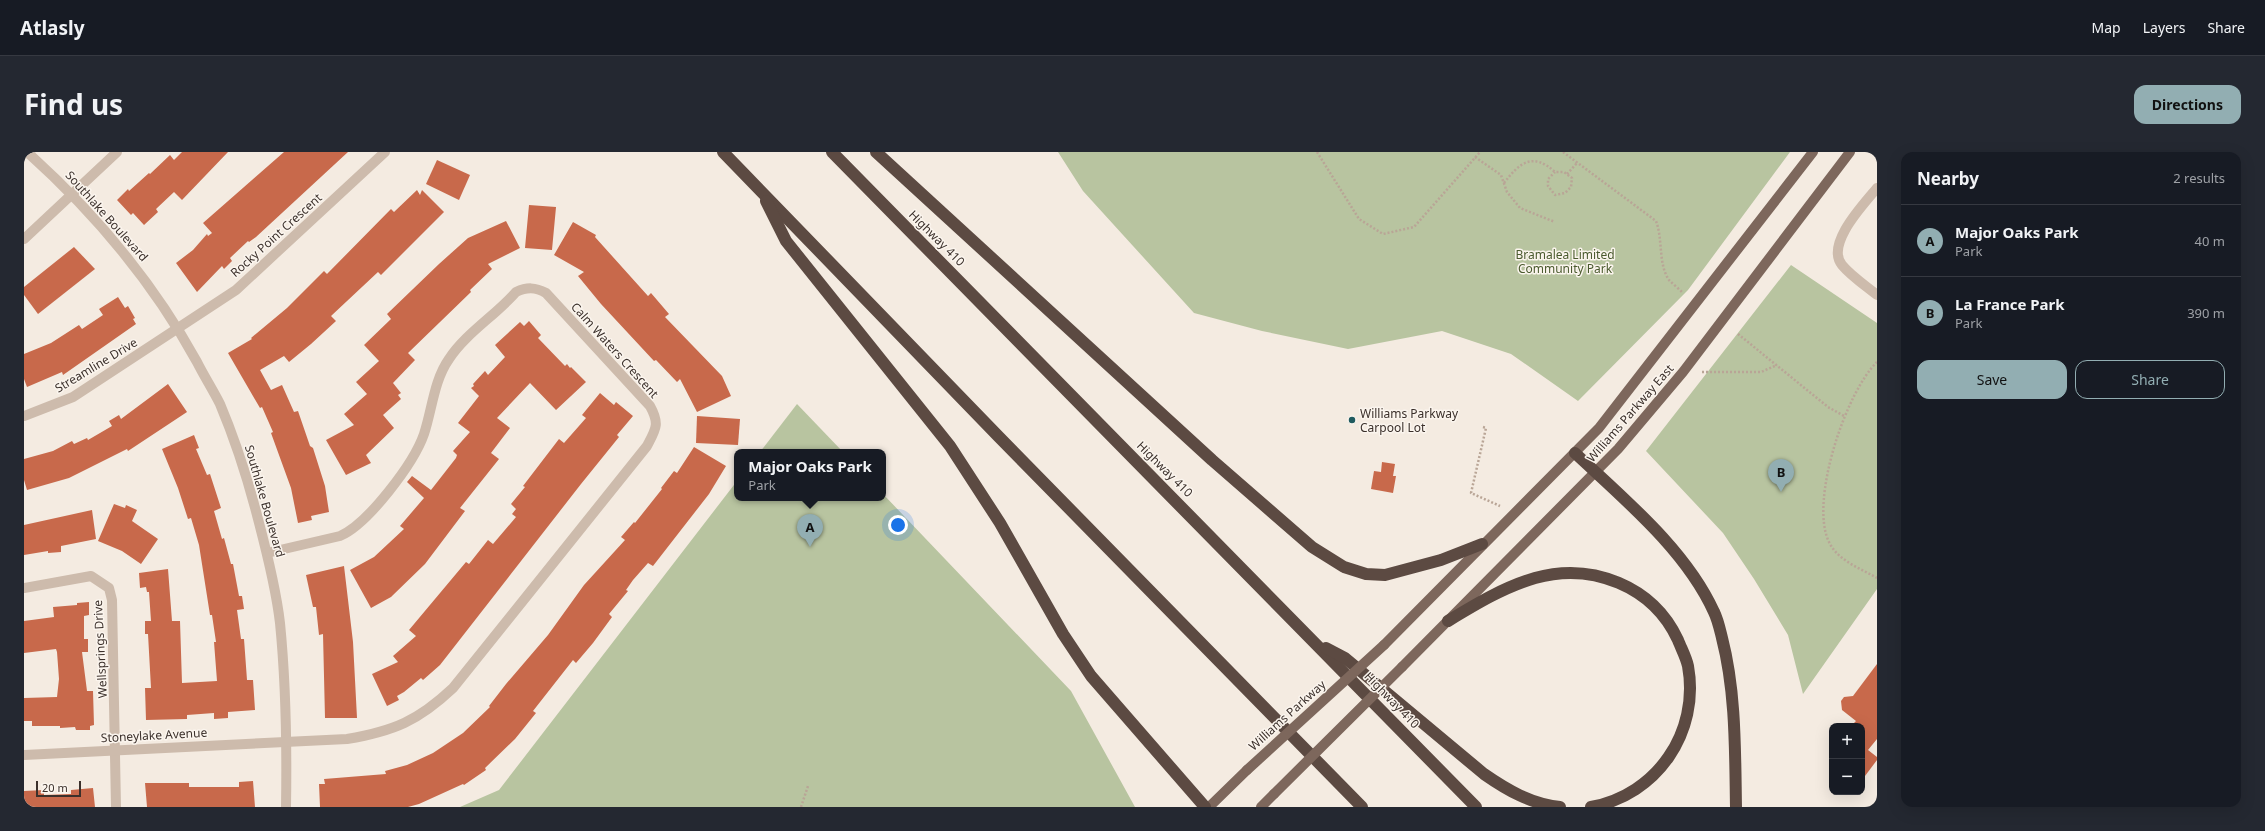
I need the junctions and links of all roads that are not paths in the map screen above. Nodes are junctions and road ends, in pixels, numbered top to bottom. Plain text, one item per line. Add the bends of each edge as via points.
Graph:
1 (27, 152) edge
2 (118, 152) edge
3 (385, 152) edge
4 (723, 152) edge
5 (832, 152) edge
6 (876, 152) edge
7 (1813, 152) edge
8 (1850, 152) edge
9 (1877, 188) edge
10 (762, 191) junction
11 (72, 193) junction
12 (24, 239) edge
13 (1877, 296) edge
14 (178, 329) junction
15 (24, 416) edge
16 (1575, 453) junction
17 (1595, 472) junction
18 (1482, 544) junction
19 (267, 553) junction
20 (24, 588) edge
21 (1448, 621) junction
22 (1317, 644) junction
23 (1384, 644) joint
24 (286, 742) junction
25 (116, 750) junction
26 (24, 755) edge
27 (116, 807) edge
28 (286, 807) edge
29 (1205, 807) edge
30 (1209, 807) edge
31 (1261, 807) edge
32 (1362, 807) edge
33 (1476, 807) edge
34 (1560, 807) edge
35 (1590, 807) edge
36 (1736, 807) edge

1 - 11 street, Southlake Boulevard
2 - 11 street
3 - 14 street, Rocky Point Crescent via 250,278
4 - 10 highway
5 - 22 highway, Highway 410
6 - 18 highway via 1212,460 1312,547 1344,567 1366,574 1385,575 1441,560
7 - 16 main road, Williams Parkway East via 1635,384
8 - 17 main road, Williams Parkway East via 1683,372 1618,449
9 - 13 street via 1845,229 1837,249 1841,264
10 - 29 highway via 786,241 950,446 1000,523 1063,634 1091,676
10 - 32 highway via 1010,449
11 - 12 street
11 - 14 street, Southlake Boulevard via 128,258
14 - 15 street, Streamline Drive via 73,397
14 - 19 street, Southlake Boulevard via 219,403 236,445
16 - 17 highway
16 - 18 main road, Williams Parkway East
17 - 21 main road, Williams Parkway East
17 - 36 highway via 1678,556 1699,584 1715,613 1729,665
18 - 23 main road, Williams Parkway East
19 - 24 street, Southlake Boulevard via 280,622
19 - 24 street, Calm Waters Crescent via 340,536 350,532 370,513 416,454 440,378 449,359 516,292 523,289 530,288 546,293 650,406 657,419 655,431 647,446 454,688 436,705 396,728 372,735
20 - 25 street, Wellsprings Drive via 91,576 109,588 112,600
21 - 31 main road, Williams Parkway East, bridge
21 - 35 highway via 1486,599 1536,578 1582,574 1625,584 1639,592 1673,629 1688,664 1690,680 1688,706 1678,741 1653,776 1639,787 1615,801
22 - 33 highway, Highway 410
22 - 34 highway via 1346,658 1453,750 1506,789 1527,799
23 - 30 main road, Williams Parkway, bridge
24 - 25 street, Stoneylake Avenue
24 - 28 street, Southlake Boulevard
25 - 26 street, Stoneylake Avenue
25 - 27 street

